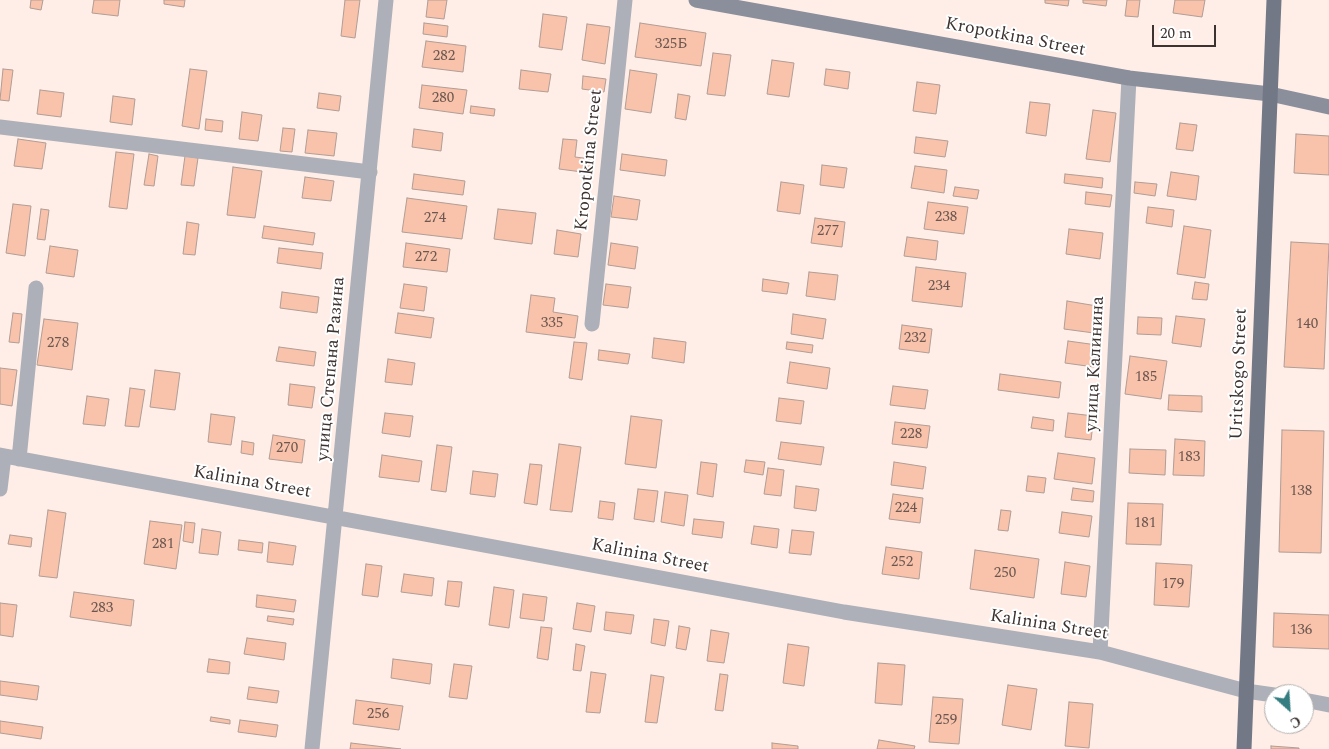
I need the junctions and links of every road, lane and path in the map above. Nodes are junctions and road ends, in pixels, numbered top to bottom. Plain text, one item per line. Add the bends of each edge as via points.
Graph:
1 (386, 0) edge
2 (625, 0) edge
3 (696, 0) edge
4 (1274, 0) edge
5 (1129, 78) junction
6 (1270, 94) junction
7 (1329, 107) edge
8 (0, 128) edge
9 (370, 172) junction
10 (36, 288) dead end
11 (592, 324) dead end
12 (2, 456) edge
13 (19, 459) junction
14 (0, 489) edge
15 (337, 518) junction
16 (1100, 652) junction
17 (1246, 691) junction
18 (1264, 694) edge
19 (1314, 702) edge
20 (1329, 705) edge
21 (312, 749) edge
22 (1244, 749) edge

1 - 9 street, улица Степана Разина
2 - 11 street, Kropotkina Street
3 - 5 main road, Kropotkina Street
4 - 6 main road, Uritskogo Street
5 - 6 main road, Kropotkina Street
5 - 16 street, улица Калинина
6 - 7 main road, Kropotkina Street
6 - 17 main road, Uritskogo Street
8 - 9 street
9 - 15 street, улица Степана Разина
10 - 13 street
12 - 13 street, Kalinina Street
12 - 14 street, Kalinina Street
13 - 15 street, Kalinina Street
15 - 16 street, Kalinina Street via 844,612
15 - 21 street, улица Степана Разина
16 - 17 street, Kalinina Street
17 - 18 street, Kalinina Street
17 - 22 main road, Uritskogo Street
19 - 20 street

